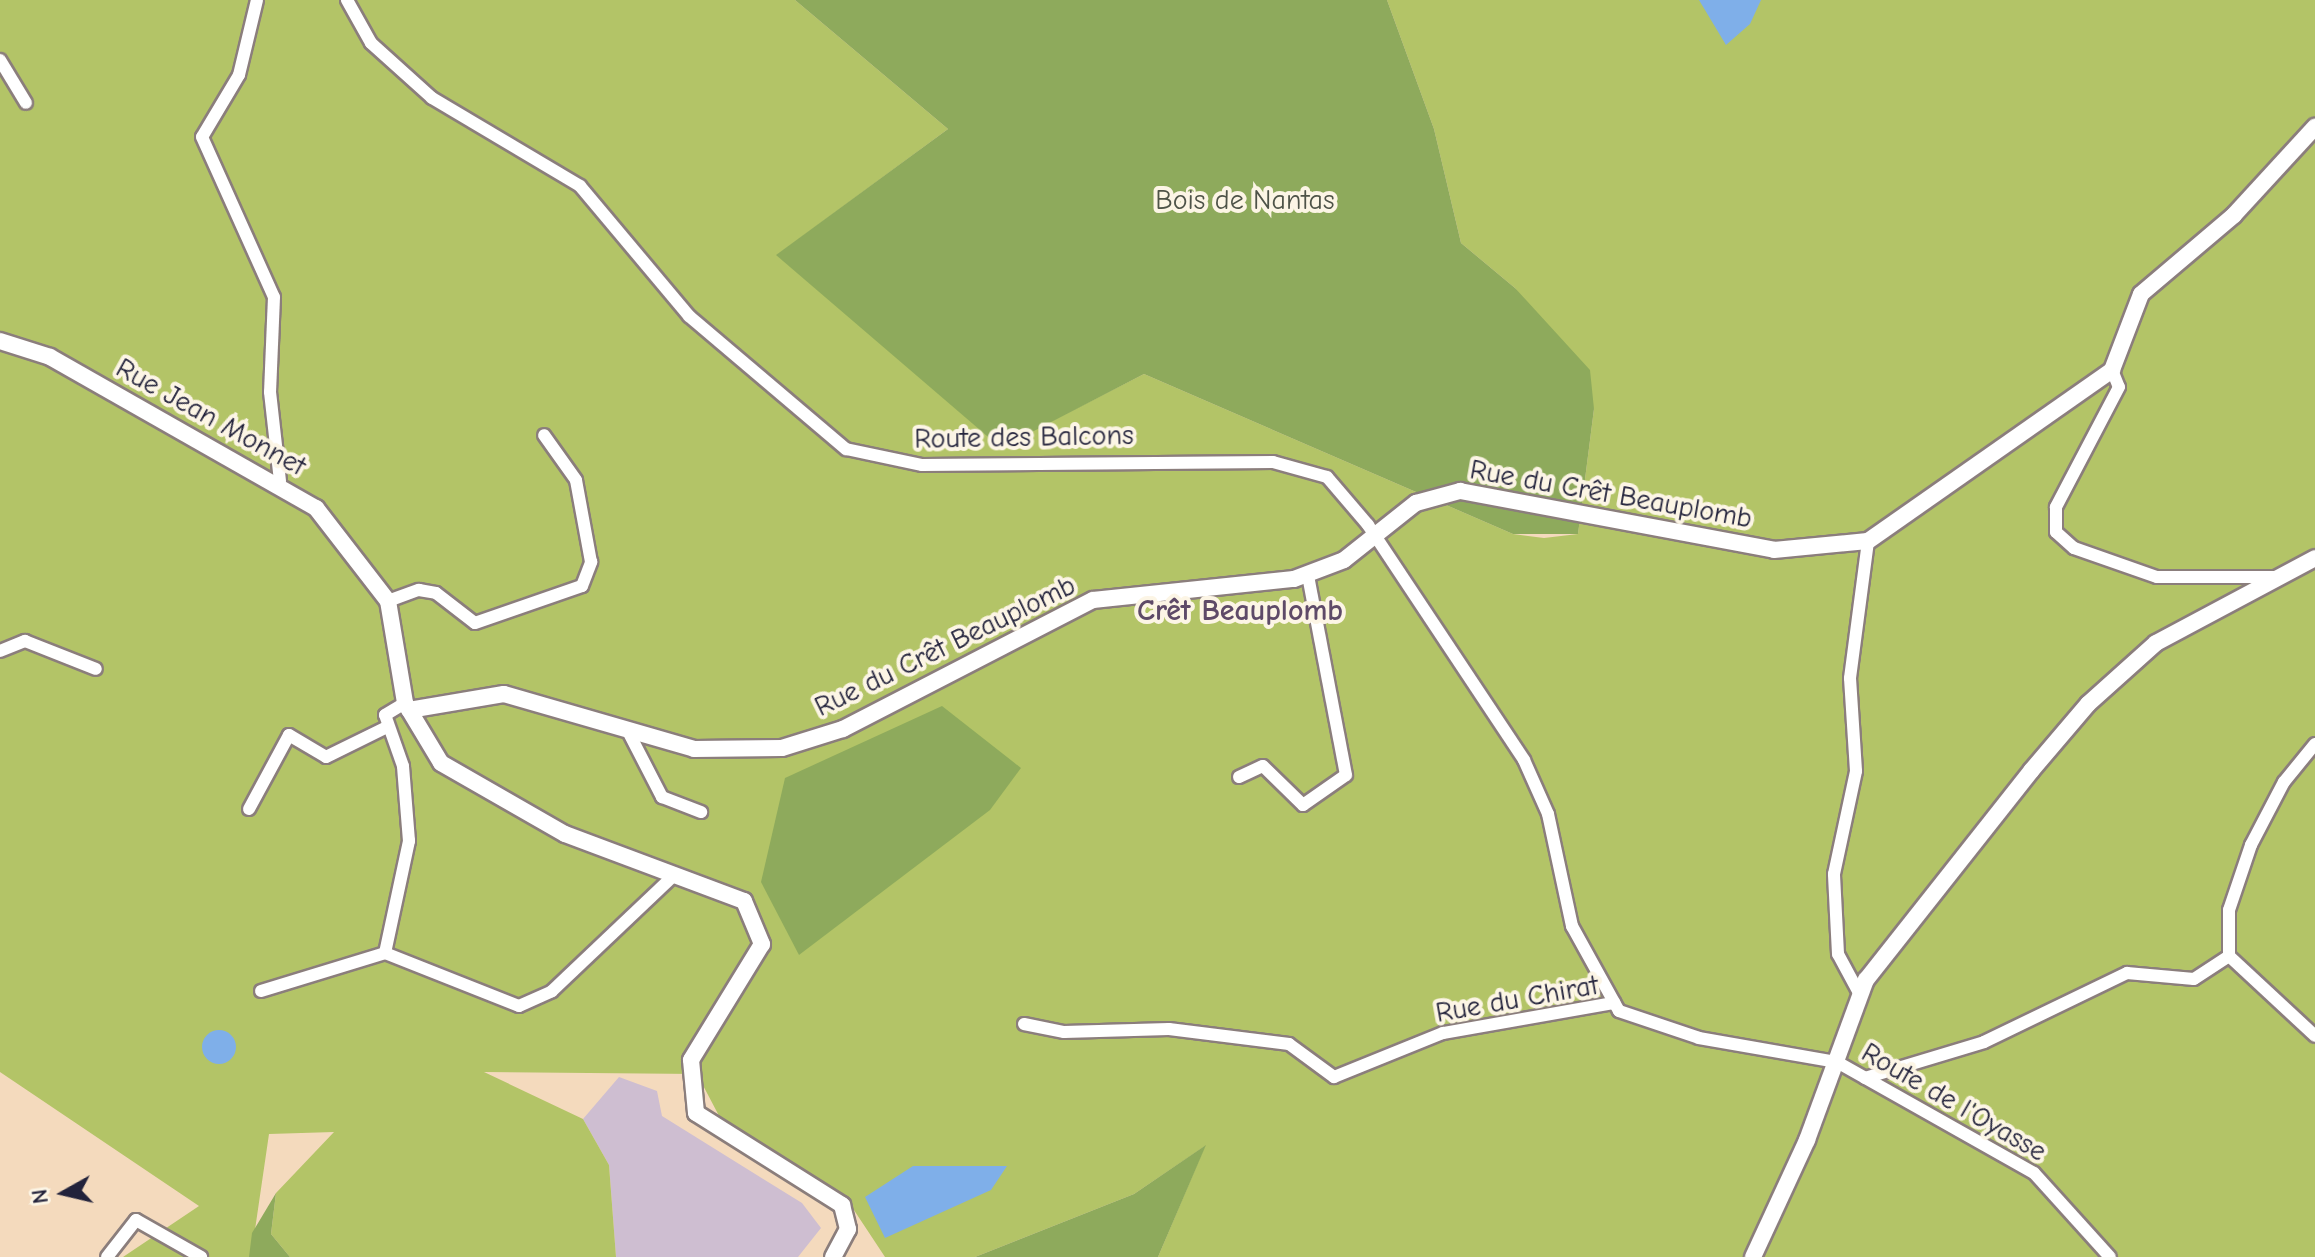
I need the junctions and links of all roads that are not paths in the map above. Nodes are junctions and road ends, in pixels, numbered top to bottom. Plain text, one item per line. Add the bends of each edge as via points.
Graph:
1 (257, 0) edge
2 (347, 0) edge
3 (0, 60) edge
4 (26, 103) dead end
5 (2315, 127) edge
6 (0, 341) edge
7 (2112, 370) junction
8 (544, 435) dead end
9 (280, 481) junction
10 (1374, 537) junction
11 (1868, 541) junction
12 (2315, 558) edge
13 (1308, 575) junction
14 (2276, 577) junction
15 (388, 601) junction
16 (0, 651) edge
17 (96, 669) dead end
18 (407, 706) junction
19 (385, 728) junction
20 (630, 735) junction
21 (2315, 744) edge
22 (1239, 777) dead end
23 (249, 809) dead end
24 (701, 812) dead end
25 (672, 877) junction
26 (385, 953) junction
27 (2229, 956) junction
28 (261, 991) dead end
29 (1859, 993) junction
30 (1614, 1003) junction
31 (1024, 1024) dead end
32 (2315, 1036) edge
33 (1837, 1062) junction
34 (1865, 1078) junction
35 (107, 1257) edge
36 (201, 1257) edge
37 (833, 1257) edge
38 (1753, 1257) edge
39 (2110, 1257) edge

1 - 9 street via 239,75 202,137 274,297 270,392
2 - 10 street, Route des Balcons via 371,43 432,98 580,186 689,316 846,449 922,465 1273,462 1327,477
3 - 4 street
5 - 7 street via 2234,215 2141,294
6 - 9 street, Rue Jean Monnet via 50,357
7 - 11 street, Rue du Crêt Beauplomb
7 - 14 street via 2119,387 2056,507 2056,532 2074,548 2157,577
8 - 15 street via 576,480 591,562 582,586 475,623 436,593 419,590
9 - 15 street, Rue Jean Monnet via 316,508
10 - 11 street, Rue du Crêt Beauplomb via 1416,503 1460,491 1774,550
10 - 13 street, Rue du Crêt Beauplomb
10 - 30 street, Route des Balcons via 1533,777 1572,926
11 - 29 street via 1850,678 1856,771 1834,874 1838,954
12 - 14 street
13 - 20 street, Rue du Crêt Beauplomb via 1244,588 1093,600 843,729 782,748 738,754
13 - 22 street via 1346,775 1303,805 1263,766
14 - 29 street via 2156,643 2099,693
15 - 18 street, Rue Jean Monnet
16 - 17 street via 25,641
18 - 19 street via 385,715
18 - 20 street, Rue du Crêt Beauplomb via 504,694
18 - 25 street via 441,763 468,782 565,834
19 - 23 street via 326,757 289,735
19 - 26 street via 403,766 409,841
20 - 24 street via 662,797
21 - 27 street via 2284,782 2251,845 2229,910
25 - 26 street via 552,991 519,1006
25 - 37 street via 744,901 762,944 691,1060 696,1113 842,1205 848,1229
26 - 28 street
27 - 32 street
27 - 34 street via 2186,980 2127,973 1984,1042
29 - 33 street
30 - 31 street, Rue du Chirat via 1443,1033 1334,1077 1289,1044 1169,1029 1064,1032
30 - 33 street, Rue du Chirat via 1637,1021 1699,1038
33 - 34 street, Route de l'Oyasse
33 - 38 street
34 - 39 street, Route de l'Oyasse via 2034,1173
35 - 36 street via 136,1220

